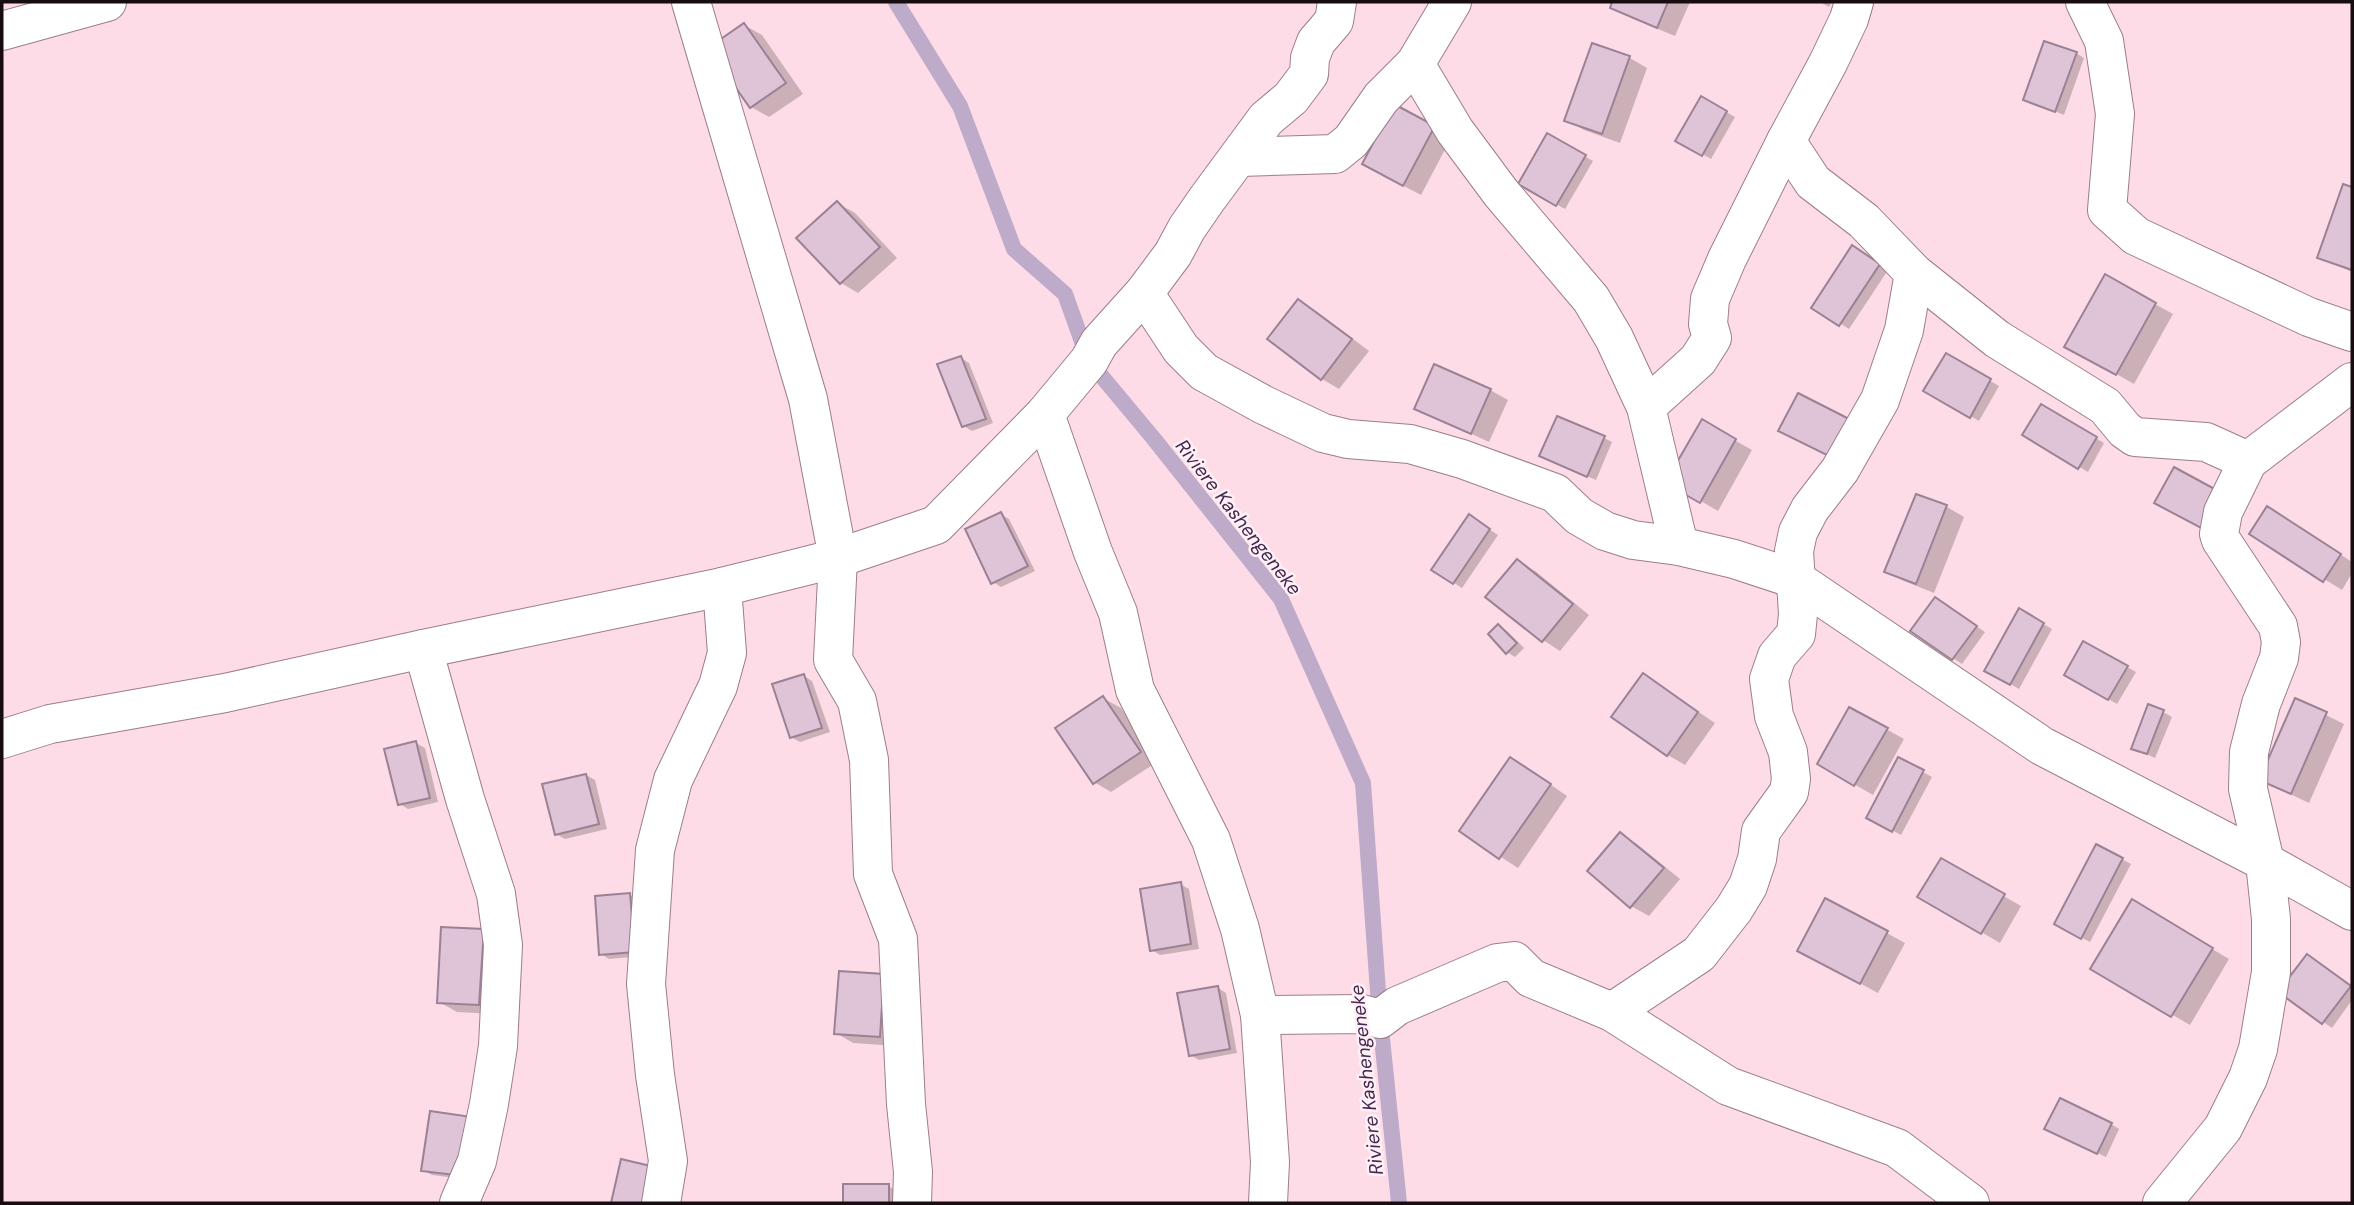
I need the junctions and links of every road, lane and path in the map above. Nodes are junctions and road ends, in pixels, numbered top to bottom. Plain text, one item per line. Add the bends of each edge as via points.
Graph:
1 (107, 2) edge
2 (691, 2) edge
3 (1337, 2) edge
4 (1452, 2) edge
5 (1854, 2) edge
6 (2085, 2) edge
7 (2, 31) edge
8 (1415, 64) junction
9 (1786, 141) junction
10 (1240, 157) junction
11 (1914, 273) junction
12 (1144, 293) junction
13 (2352, 332) edge
14 (2352, 382) edge
15 (1646, 407) junction
16 (1045, 414) junction
17 (2248, 461) junction
18 (1678, 546) junction
19 (838, 558) junction
20 (1795, 579) junction
21 (722, 587) junction
22 (423, 649) junction
23 (2, 739) edge
24 (2265, 862) junction
25 (2352, 911) edge
26 (1612, 1012) junction
27 (1260, 1015) junction
28 (459, 1203) edge
29 (662, 1203) edge
30 (912, 1203) edge
31 (1268, 1203) edge
32 (1970, 1203) edge
33 (2162, 1203) edge

1 - 7 street
2 - 19 street via 808,398
3 - 10 street via 1334,21 1316,42 1309,74 1291,98 1266,119
4 - 8 street
5 - 9 street via 1839,41
6 - 13 street via 2104,41 2115,114 2107,210 2136,236 2309,317
8 - 10 street via 1335,154
8 - 15 street via 1455,131 1501,193 1591,299
9 - 11 street via 1813,182 1864,221
9 - 15 street via 1710,299 1707,324 1712,338 1698,360
10 - 12 street
11 - 17 street via 1997,339 2105,406 2135,437 2206,442
11 - 20 street via 1904,330 1880,400 1798,532
12 - 16 street
12 - 18 street via 1181,349 1204,372 1298,422 1348,439 1410,444 1462,458 1555,493 1579,516 1605,531
14 - 17 street
15 - 18 street
16 - 19 street via 936,525
16 - 27 street via 1118,613 1135,690 1211,840 1240,929
17 - 24 street via 2223,512 2219,534 2278,626 2281,642 2249,752 2248,789
18 - 20 street
19 - 21 street
19 - 30 street via 833,660 857,701 869,760 873,874 898,939
20 - 24 street via 2042,746
20 - 26 street via 1796,634 1777,656 1769,679 1774,716 1788,752 1789,792 1762,831 1748,886 1699,954
21 - 22 street
21 - 29 street via 727,653 718,686 673,780 655,850 646,984 668,1161
22 - 23 street via 225,693 50,724
22 - 28 street via 496,894 503,945 498,1046 489,1104 477,1161
24 - 25 street
24 - 33 street via 2271,972 2258,1049 2223,1128
26 - 27 street via 1548,987 1531,978 1518,963 1506,960 1397,1006 1380,1019 1362,1014
26 - 32 street via 1728,1086 1897,1148
27 - 31 street via 1270,1162

